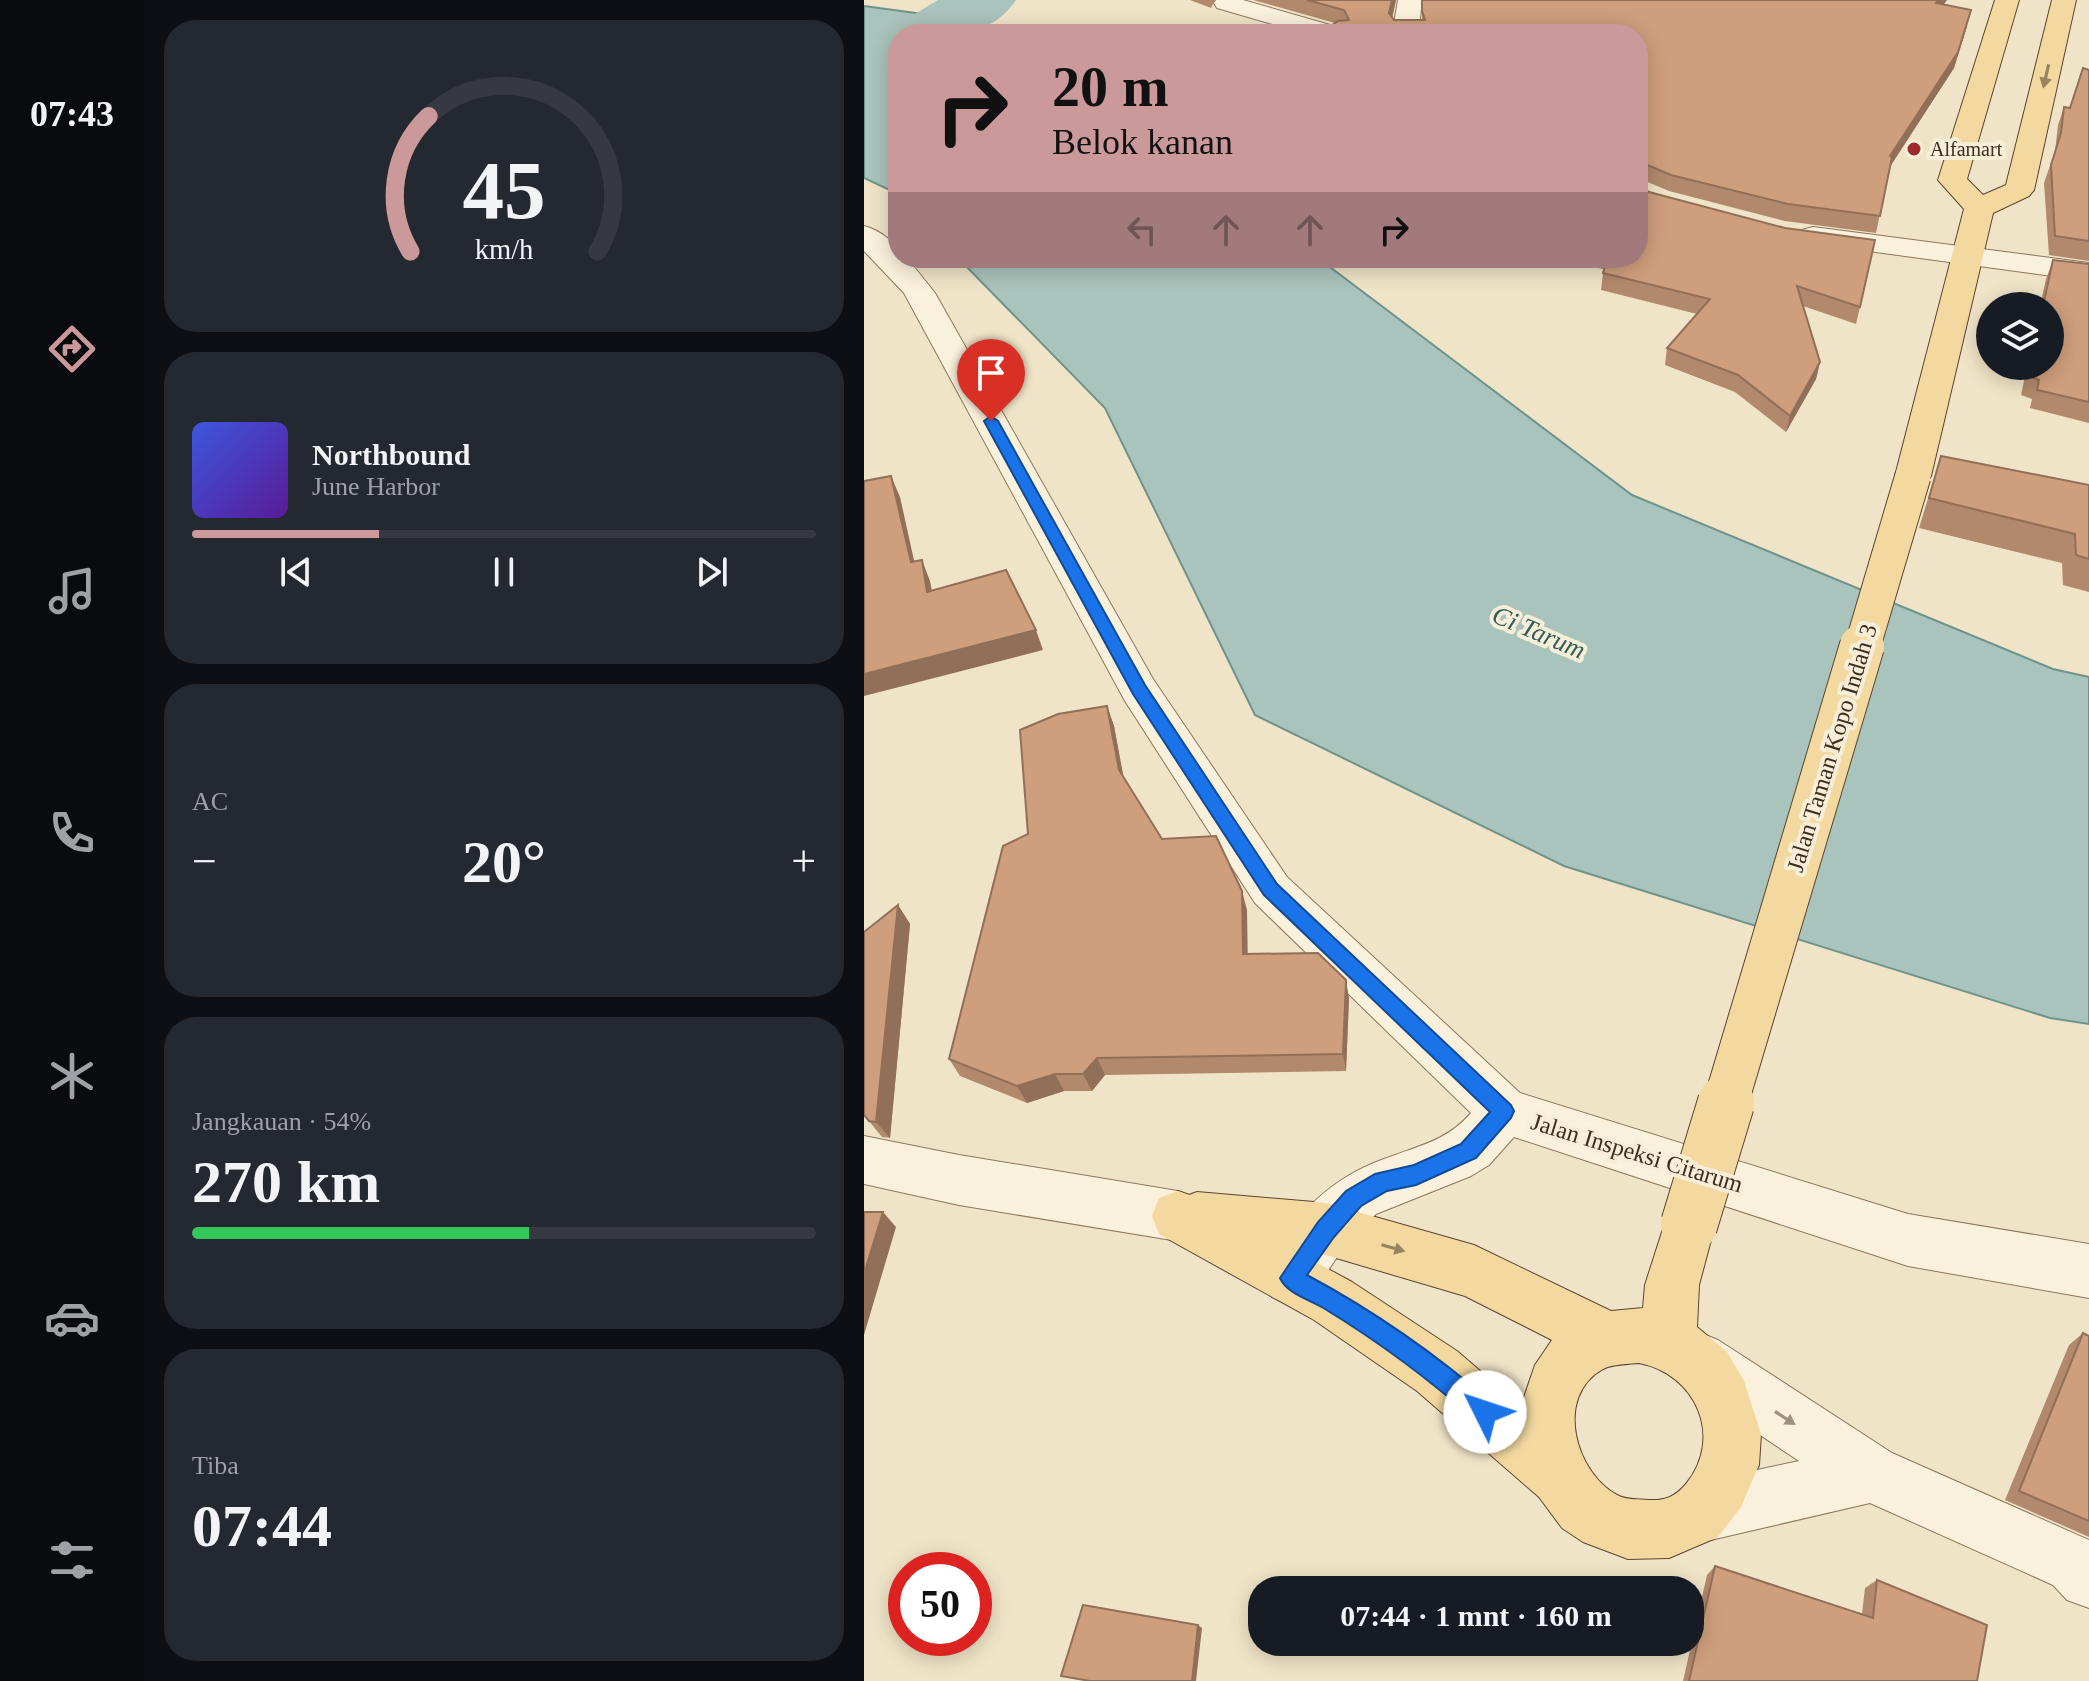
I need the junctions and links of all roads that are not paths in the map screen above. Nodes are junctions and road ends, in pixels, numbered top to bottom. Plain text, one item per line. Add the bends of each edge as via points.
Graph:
1 (1410, 0) edge
2 (2007, 0) edge
3 (2064, 0) edge
4 (1226, 3) dead end
5 (1300, 24) edge
6 (1407, 24) edge
7 (1979, 208) junction
8 (1783, 233) edge
9 (864, 235) edge
10 (888, 255) edge
11 (1967, 256) junction
12 (902, 268) edge
13 (2089, 272) edge
14 (1504, 1111) junction
15 (864, 1160) edge
16 (1178, 1216) junction
17 (1326, 1229) junction
18 (2089, 1271) edge
19 (1291, 1278) junction
20 (1653, 1344) junction
21 (1871, 1474) junction
22 (1556, 1475) junction
23 (1702, 1512) junction
24 (2089, 1578) edge

1 - 6 street
2 - 7 main road via 1952,180
3 -> 7 main road via 2019,190
4 - 5 street
7 - 11 main road, Jalan Taman Kopo Indah 3
8 - 11 street
9 - 10 street, Jalan Inspeksi Citarum
11 - 13 street
11 - 20 main road, Jalan Taman Kopo Indah 3, bridge via 1913,476
12 - 14 street, Jalan Inspeksi Citarum via 922,294 1139,690 1271,890
14 - 17 street via 1469,1151 1416,1175 1383,1182 1354,1199
14 - 18 street, Jalan Inspeksi Citarum via 1908,1240
15 - 16 street
16 - 17 main road
16 - 19 main road
17 - 19 street
17 -> 20 main road via 1474,1272
19 - 22 main road via 1437,1371
20 -> 21 street
20 - 22 main road via 1580,1352 1558,1376 1546,1429
20 - 23 main road via 1719,1387 1731,1418 1733,1452 1722,1485
21 - 23 street
21 - 24 street via 2074,1564
22 - 23 main road via 1576,1503 1605,1523 1639,1532 1673,1529

